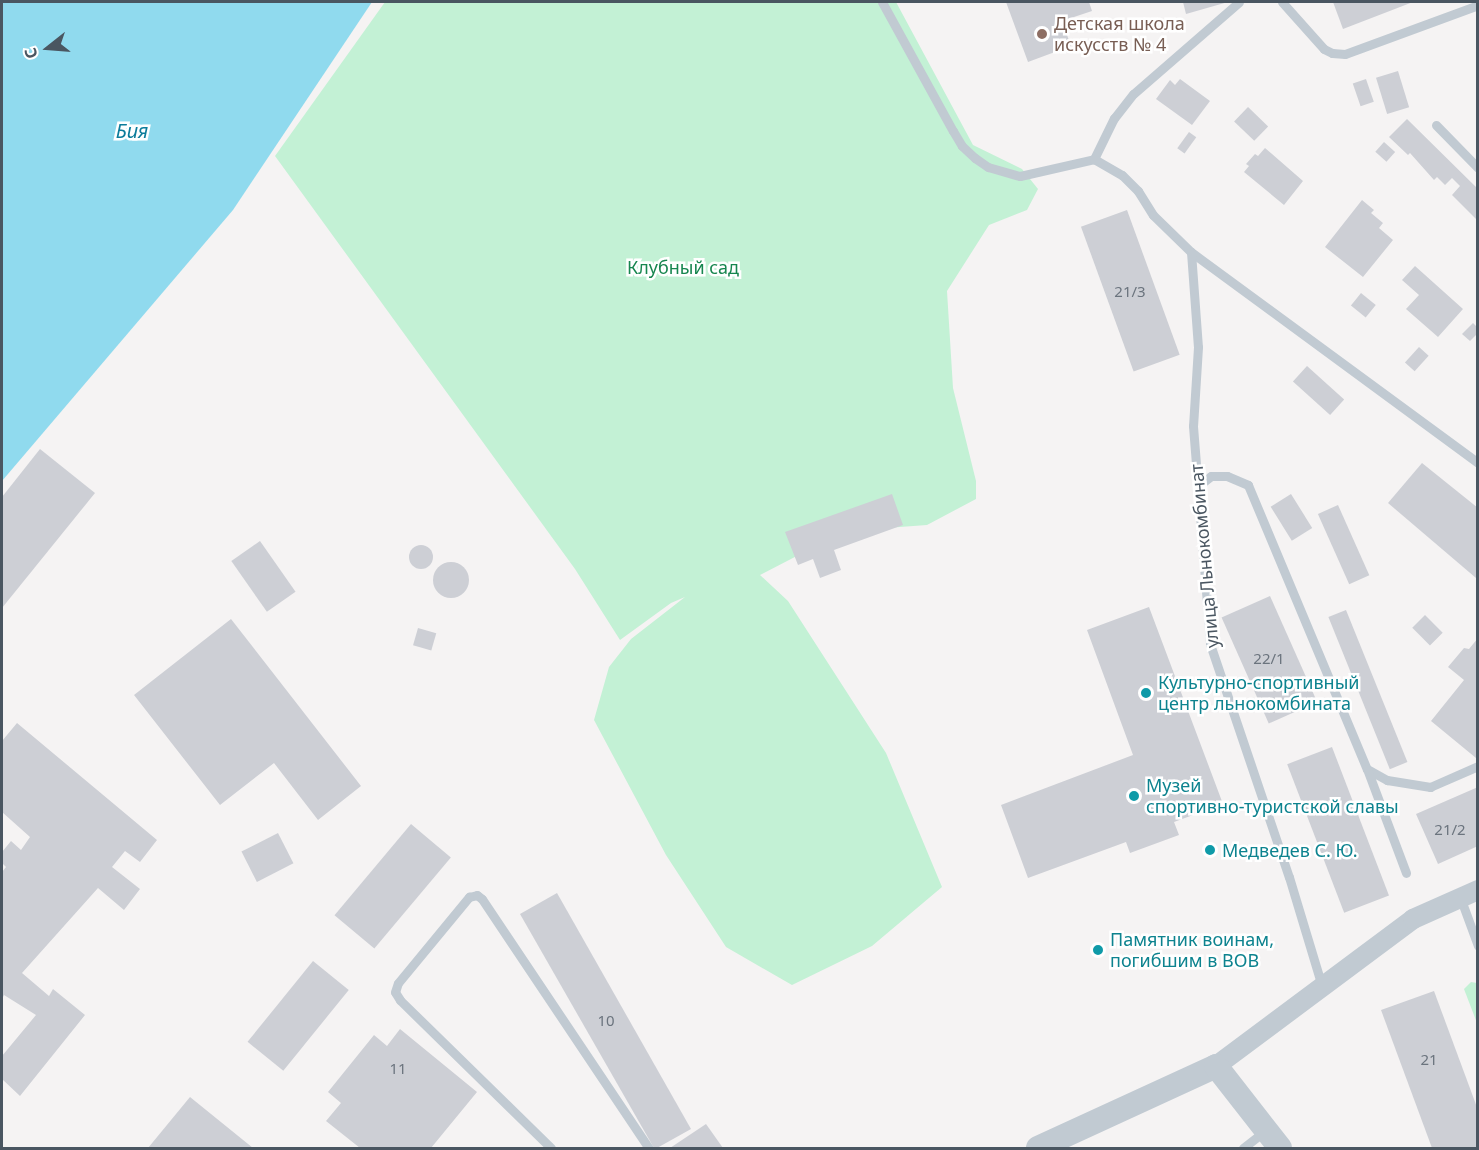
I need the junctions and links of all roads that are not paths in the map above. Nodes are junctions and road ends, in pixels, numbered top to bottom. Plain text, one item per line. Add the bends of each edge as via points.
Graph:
1 (882, 2) edge
2 (1239, 2) edge
3 (1282, 2) edge
4 (1478, 5) edge
5 (1436, 125) dead end
6 (1094, 159) junction
7 (1478, 168) edge
8 (1191, 252) junction
9 (1478, 463) edge
10 (1197, 487) junction
11 (1478, 766) edge
12 (1367, 769) junction
13 (1406, 873) dead end
14 (1469, 894) edge
15 (1478, 946) edge
16 (1322, 986) junction
17 (1216, 1066) junction
18 (1273, 1139) edge
19 (551, 1149) edge
20 (649, 1149) edge
21 (1038, 1149) edge
22 (1244, 1149) edge

1 - 6 lane via 953,131 975,158 988,167 1020,176
2 - 6 lane via 1127,100
3 - 4 lane via 1324,49 1345,54
5 - 7 lane
6 - 8 lane via 1130,183 1153,215
8 - 9 lane
8 - 10 lane, улица Льнокомбинат via 1198,347 1193,426
10 - 12 lane via 1212,476 1227,476 1248,485
10 - 16 lane, улица Льнокомбинат via 1210,644
11 - 12 lane via 1430,787 1387,780
12 - 13 lane
14 - 15 lane
14 - 16 street via 1413,919
16 - 17 street
17 - 18 street
17 - 21 street
18 - 22 lane
19 - 20 lane via 395,992 398,983 469,897 482,899

